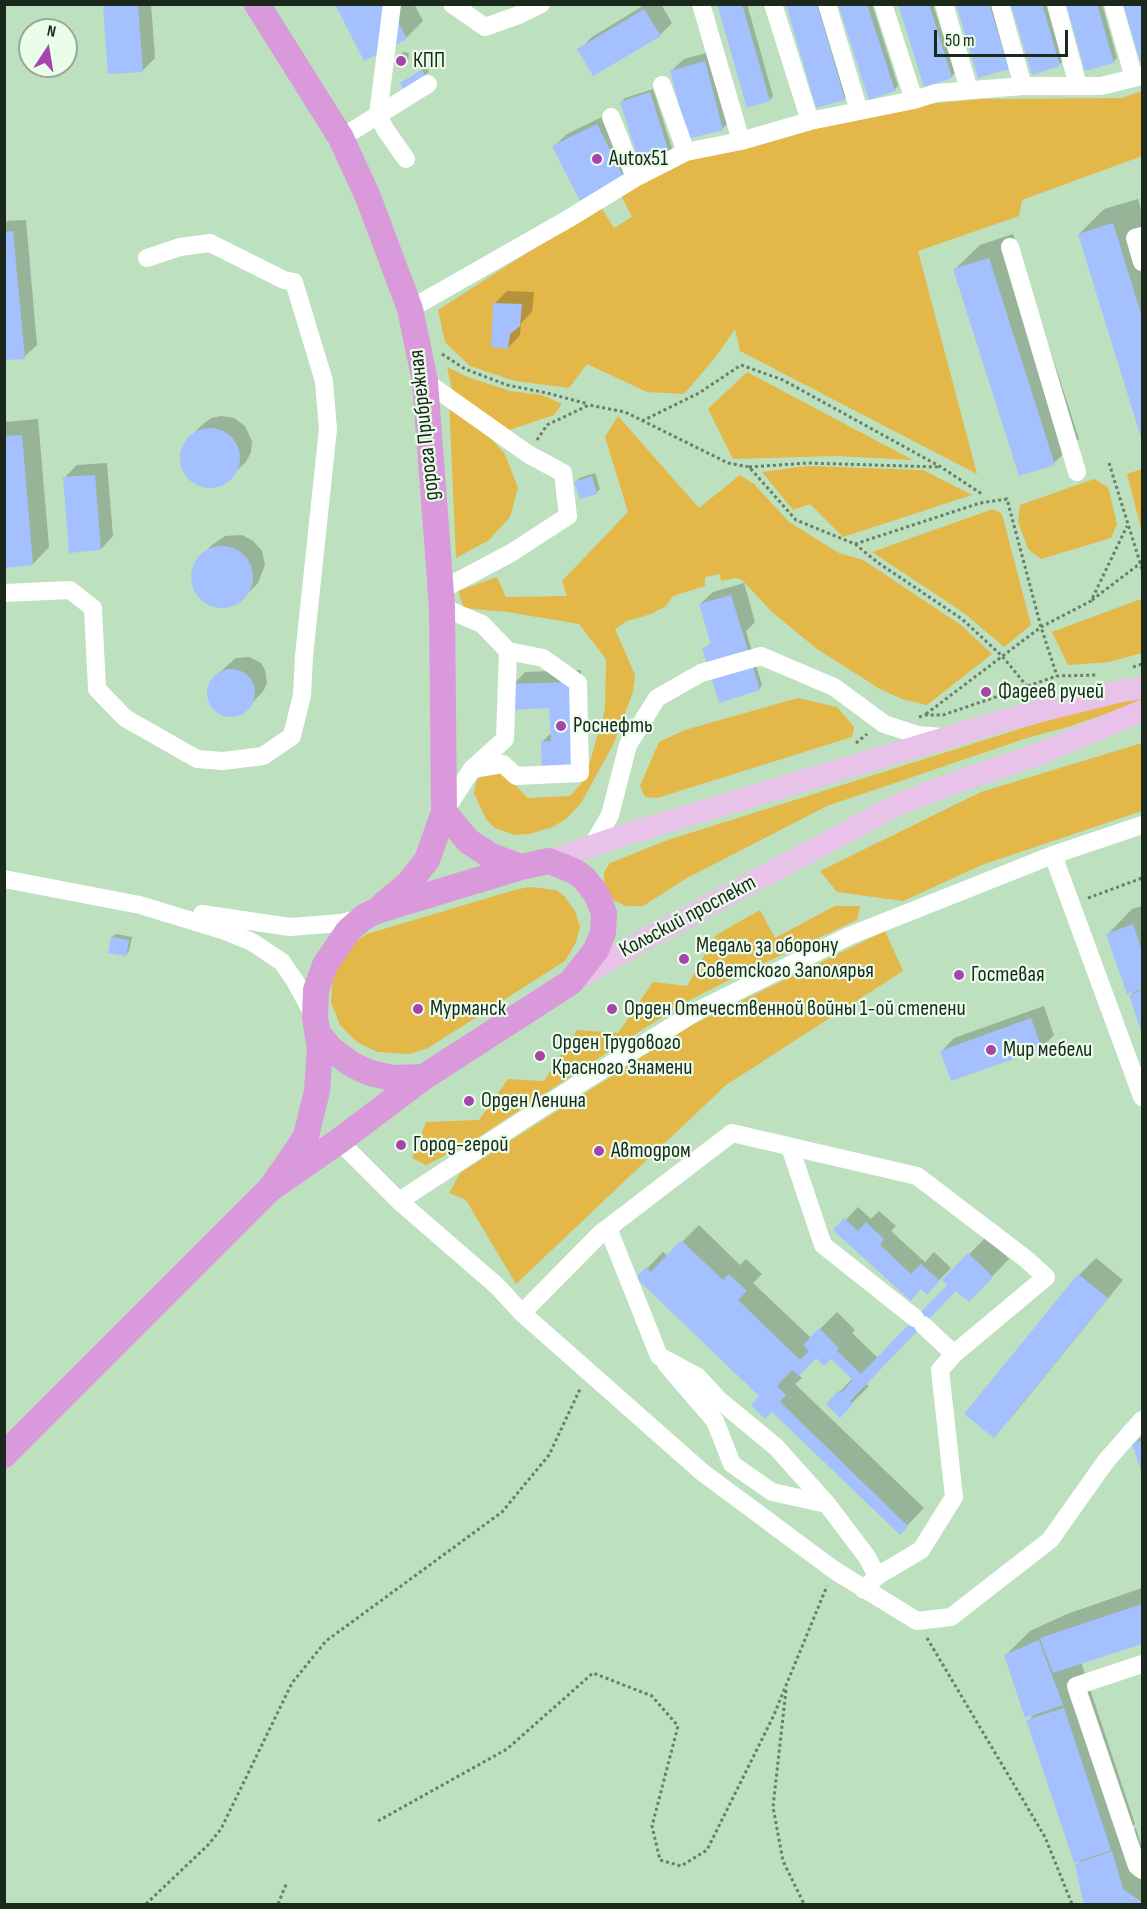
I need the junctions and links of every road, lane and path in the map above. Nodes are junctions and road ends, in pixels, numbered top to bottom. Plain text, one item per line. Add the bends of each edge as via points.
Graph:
1 (256, 4) edge
2 (392, 4) edge
3 (452, 4) edge
4 (541, 4) edge
5 (701, 4) edge
6 (773, 4) edge
7 (827, 4) edge
8 (883, 4) edge
9 (944, 4) edge
10 (1000, 4) edge
11 (1056, 4) edge
12 (1113, 4) edge
13 (1138, 77) edge
14 (428, 84) dead end
15 (662, 85) dead end
16 (1023, 86) junction
17 (1078, 86) junction
18 (969, 90) junction
19 (914, 100) junction
20 (859, 111) junction
21 (378, 115) junction
22 (610, 117) dead end
23 (810, 121) junction
24 (341, 138) junction
25 (741, 141) junction
26 (686, 152) junction
27 (406, 159) dead end
28 (635, 178) junction
29 (1143, 236) edge
30 (1011, 247) dead end
31 (147, 258) dead end
32 (1143, 262) edge
33 (410, 309) junction
34 (440, 351) dead end
35 (425, 381) junction
36 (590, 405) junction
37 (642, 421) junction
38 (528, 454) junction
39 (1109, 463) dead end
40 (941, 466) junction
41 (749, 467) junction
42 (1077, 472) dead end
43 (982, 494) dead end
44 (1127, 526) junction
45 (855, 544) junction
46 (1142, 562) edge
47 (1143, 569) edge
48 (4, 592) edge
49 (441, 598) junction
50 (1090, 601) junction
51 (1041, 627) junction
52 (508, 651) junction
53 (1002, 656) junction
54 (1143, 664) edge
55 (1132, 668) dead end
56 (1101, 675) dead end
57 (1058, 676) junction
58 (1027, 685) junction
59 (1143, 688) edge
60 (1143, 711) edge
61 (925, 715) junction
62 (893, 725) junction
63 (948, 737) junction
64 (852, 747) dead end
65 (472, 769) junction
66 (444, 812) junction
67 (1143, 825) edge
68 (592, 846) junction
69 (1053, 855) junction
70 (549, 861) junction
71 (520, 867) junction
72 (1143, 878) edge
73 (4, 879) edge
74 (1071, 904) junction
75 (143, 906) junction
76 (370, 914) junction
77 (571, 982) junction
78 (317, 1025) junction
79 (424, 1077) junction
80 (1143, 1097) edge
81 (339, 1141) junction
82 (790, 1147) junction
83 (270, 1189) junction
84 (399, 1201) junction
85 (608, 1228) junction
86 (522, 1313) junction
87 (954, 1354) junction
88 (659, 1356) junction
89 (588, 1371) junction
90 (1143, 1420) edge
91 (4, 1455) edge
92 (827, 1504) junction
93 (834, 1570) junction
94 (877, 1575) junction
95 (864, 1590) junction
96 (917, 1621) junction
97 (1143, 1664) edge
98 (786, 1685) junction
99 (378, 1821) dead end
100 (1141, 1867) edge
101 (286, 1882) dead end
102 (146, 1905) edge
103 (278, 1905) edge
104 (804, 1905) edge
105 (1072, 1905) edge

1 - 24 highway, дорога Прибрежная
2 - 21 street
3 - 4 street via 485,27
5 - 25 street
6 - 23 street
7 - 20 street
8 - 19 street
9 - 18 street
10 - 16 street
11 - 17 street
12 - 13 street
13 - 17 street via 1101,86
14 - 21 street
15 - 26 street
16 - 17 street
16 - 18 street
18 - 19 street
19 - 20 street
20 - 23 street
21 - 24 street
21 - 27 street
22 - 28 street
23 - 25 street
24 - 33 highway, дорога Прибрежная
25 - 26 street
26 - 28 street
28 - 33 street
29 - 32 street via 1136,238
30 - 42 street
31 - 48 street via 180,247 210,243 294,282 324,381 328,429 302,695 292,736 263,756 223,761 197,759 125,718 97,688 93,608 70,590
33 - 35 highway, дорога Прибрежная
34 - 36 path via 465,369 507,385
35 - 38 street
35 - 49 highway, дорога Прибрежная
36 - 37 path via 626,412
36 - 38 path via 548,425
37 - 40 path via 699,393 741,365 783,380
37 - 41 path via 728,463
38 - 49 street via 563,473 568,516
39 - 44 path
40 - 41 path via 808,463
40 - 43 path
41 - 45 path via 796,520
44 - 46 path
44 - 50 path
45 - 51 path via 980,503 1007,499
45 - 53 path via 962,619
46 - 47 path
46 - 50 path
49 - 52 street via 482,624
49 - 66 highway, дорога Прибрежная
50 - 51 path
51 - 53 path
51 - 57 path
52 - 65 street via 506,739
52 - 65 street via 543,658 578,683 580,773 516,776 503,764
53 - 58 path
53 - 61 path
54 - 55 path
56 - 57 path
57 - 58 path
58 - 61 path via 943,715
59 - 63 main road
60 - 77 main road, Кольский проспект via 901,804
61 - 62 path
62 - 63 street via 918,735
62 - 64 path via 864,735
62 - 68 street via 884,724 834,687 761,656 701,674 657,698 628,745 610,815
63 - 68 main road
65 - 66 street
66 - 71 highway via 468,841 490,856
66 - 76 highway via 427,860 409,883
67 - 69 street
68 - 70 main road
69 - 74 street
69 - 84 street via 849,936 697,1011
70 - 71 highway
70 - 77 highway via 584,878 604,913 603,933 596,950
71 - 76 highway
72 - 74 path
73 - 75 street
74 - 80 street
75 - 76 street via 290,927 341,923
75 - 78 street via 225,931 252,942 282,962 296,981
76 - 78 highway via 348,932 325,965 316,990
77 - 79 highway, Кольский проспект
78 - 79 highway via 330,1048 351,1064 393,1078
78 - 83 highway via 319,1067 312,1116 306,1136
79 - 81 highway, Кольский проспект
81 - 83 highway, Кольский проспект
81 - 84 street
82 - 85 street via 732,1133
82 - 87 street via 823,1245
82 - 87 street via 917,1176 1046,1277
83 - 91 highway
84 - 86 street via 497,1286
85 - 86 street
85 - 88 street
86 - 89 street
87 - 94 street via 940,1370 954,1497 921,1550
88 - 92 street via 698,1377 719,1400 776,1447
88 - 92 street via 715,1421 732,1464 772,1492
89 - 93 street via 702,1472
89 - 102 path via 549,1455 502,1512 326,1641 292,1683 221,1829
90 - 96 street via 1106,1461 1050,1540 951,1617
92 - 94 street
93 - 95 street
93 - 98 path
94 - 95 street
95 - 96 street
96 - 105 path via 1045,1837
97 - 100 street via 1076,1686
98 - 99 path via 707,1850 681,1866 660,1860 652,1826 678,1726 652,1696 593,1673 507,1749
98 - 104 path via 773,1807 783,1861
101 - 103 path

